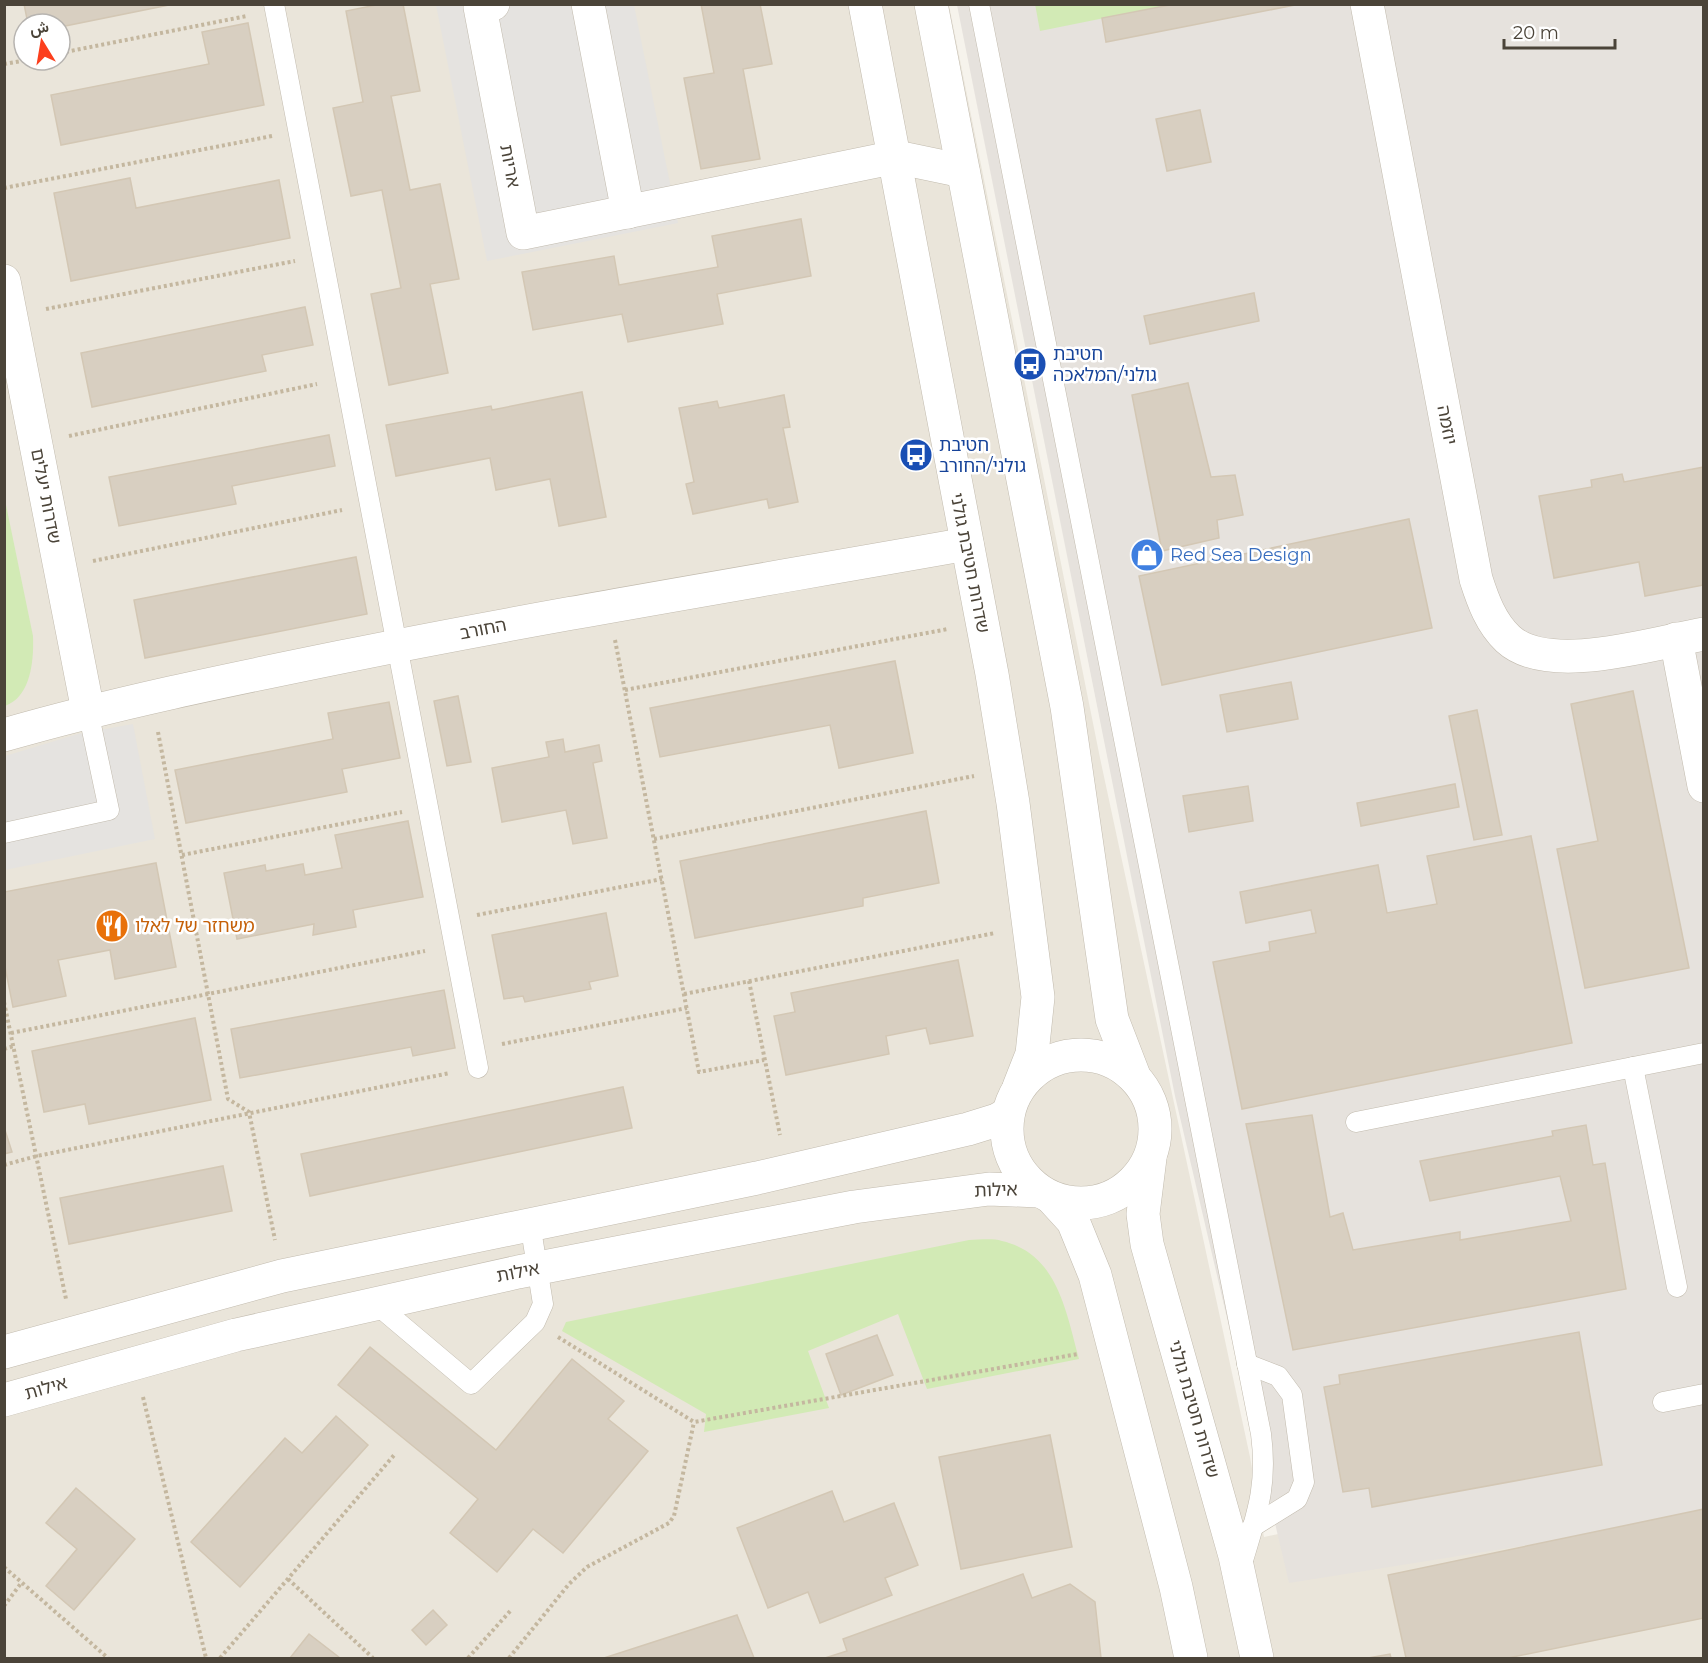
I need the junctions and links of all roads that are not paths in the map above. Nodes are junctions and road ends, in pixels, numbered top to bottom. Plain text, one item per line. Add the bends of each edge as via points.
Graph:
1 (493, 4) edge
2 (588, 4) edge
3 (865, 4) edge
4 (932, 4) edge
5 (979, 4) edge
6 (1367, 4) edge
7 (274, 8) edge
8 (896, 157) junction
9 (963, 171) junction
10 (628, 212) junction
11 (4, 281) edge
12 (967, 544) junction
13 (1690, 636) edge
14 (397, 646) junction
15 (88, 711) junction
16 (4, 735) edge
17 (1704, 786) edge
18 (4, 833) edge
19 (1704, 1053) edge
20 (476, 1058) road end
21 (1633, 1067) junction
22 (1134, 1076) junction
23 (1013, 1101) junction
24 (1356, 1122) dead end
25 (1150, 1158) junction
26 (1045, 1194) junction
27 (530, 1223) junction
28 (536, 1269) junction
29 (1677, 1287) dead end
30 (375, 1303) junction
31 (4, 1352) edge
32 (1247, 1364) junction
33 (1704, 1394) edge
34 (4, 1400) edge
35 (1663, 1402) dead end
36 (1252, 1527) junction
37 (1239, 1573) junction
38 (1191, 1659) edge
39 (1257, 1659) edge

1 - 10 street, אריות via 480,7 523,233
2 - 10 street
3 - 8 street, שדרות חטיבת גולני
4 - 9 street
5 - 32 lane
6 - 13 street, יוזמה via 1476,579 1485,604 1508,639 1523,650 1540,655 1578,657
7 - 14 lane
8 - 9 street, אריות
8 - 10 street, אריות
8 - 12 street, שדרות חטיבת גולני
9 - 22 street via 1067,707 1112,1019
11 - 15 street, שדרות יעלים
12 - 14 street, החורב
12 - 23 street, שדרות חטיבת גולני via 1008,769 1037,975 1038,1012 1032,1054
13 - 17 street
14 - 15 street, החורב
14 - 20 lane
15 - 16 street, החורב
15 - 18 lane via 109,810
19 - 21 lane
21 - 24 lane
21 - 29 lane
22 - 23 street via 1110,1061 1067,1056 1039,1068
22 - 25 street via 1155,1115
23 - 26 street via 1008,1143 1012,1158 1028,1182
23 - 27 street via 997,1120 968,1129 787,1171
25 - 26 street via 1134,1182 1110,1198 1080,1204
25 - 37 street, שדרות חטיבת גולני via 1143,1214 1147,1244
26 - 28 street, אילות via 988,1189 864,1206
26 - 38 street via 1073,1221 1085,1245 1178,1594
27 - 28 lane
27 - 31 street via 282,1276
28 - 30 street, אילות
28 - 30 lane via 543,1304 535,1322 471,1384
30 - 34 street, אילות via 236,1335
32 - 36 lane via 1265,1466 1263,1490
32 - 36 lane via 1278,1376 1292,1395 1304,1482 1297,1499
33 - 35 lane
36 - 37 lane
37 - 39 street, שדרות חטיבת גולני

